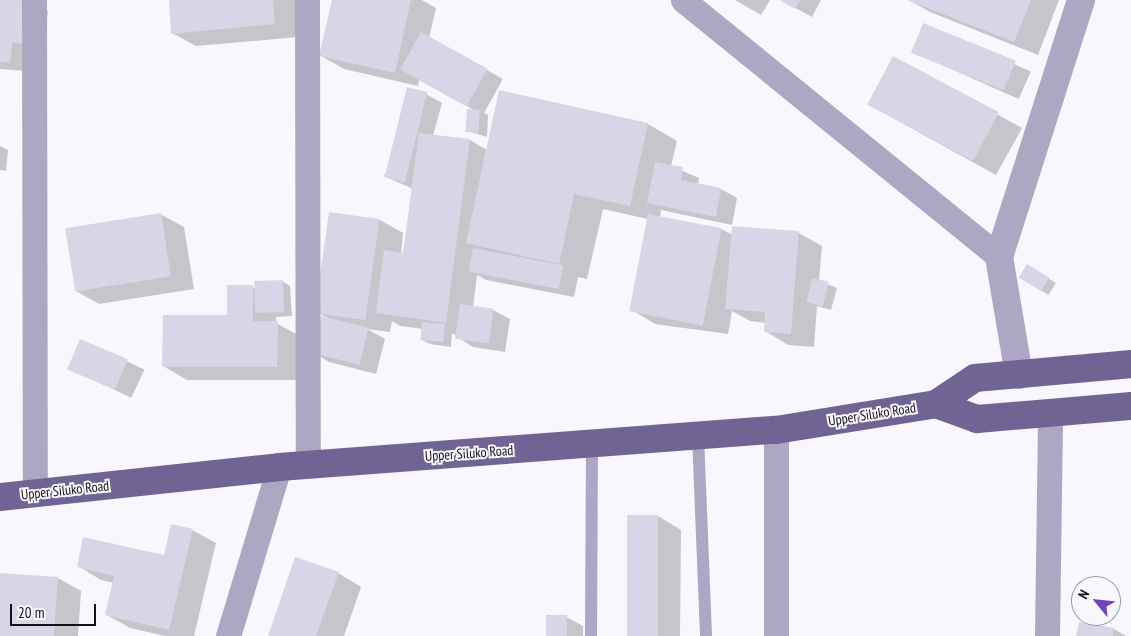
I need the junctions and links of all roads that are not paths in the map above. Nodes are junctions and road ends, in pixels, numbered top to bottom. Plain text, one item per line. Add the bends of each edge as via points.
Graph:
1 (34, 0) edge
2 (306, 0) edge
3 (683, 0) edge
4 (1081, 0) edge
5 (999, 257) junction
6 (1131, 364) edge
7 (1019, 375) junction
8 (936, 404) junction
9 (1131, 406) edge
10 (1050, 415) junction
11 (776, 430) junction
12 (698, 436) junction
13 (592, 444) junction
14 (308, 465) junction
15 (279, 467) junction
16 (35, 494) junction
17 (0, 497) edge
18 (228, 636) edge
19 (591, 636) edge
20 (706, 636) edge
21 (776, 636) edge
22 (1047, 636) edge

1 - 16 street
2 - 14 street
3 - 5 street
4 - 5 street
5 - 7 street
6 - 7 main road, Upper Siluko Road
7 - 8 main road, Upper Siluko Road via 975,378
8 - 10 main road, Upper Siluko Road via 977,419
8 - 11 main road, Upper Siluko Road
9 - 10 main road, Upper Siluko Road
10 - 22 street
11 - 12 main road, Upper Siluko Road
11 - 21 street
12 - 13 main road, Upper Siluko Road
12 - 20 lane
13 - 14 main road, Upper Siluko Road
13 - 19 lane
14 - 15 main road, Upper Siluko Road
15 - 16 main road, Upper Siluko Road
15 - 18 street
16 - 17 main road, Upper Siluko Road

